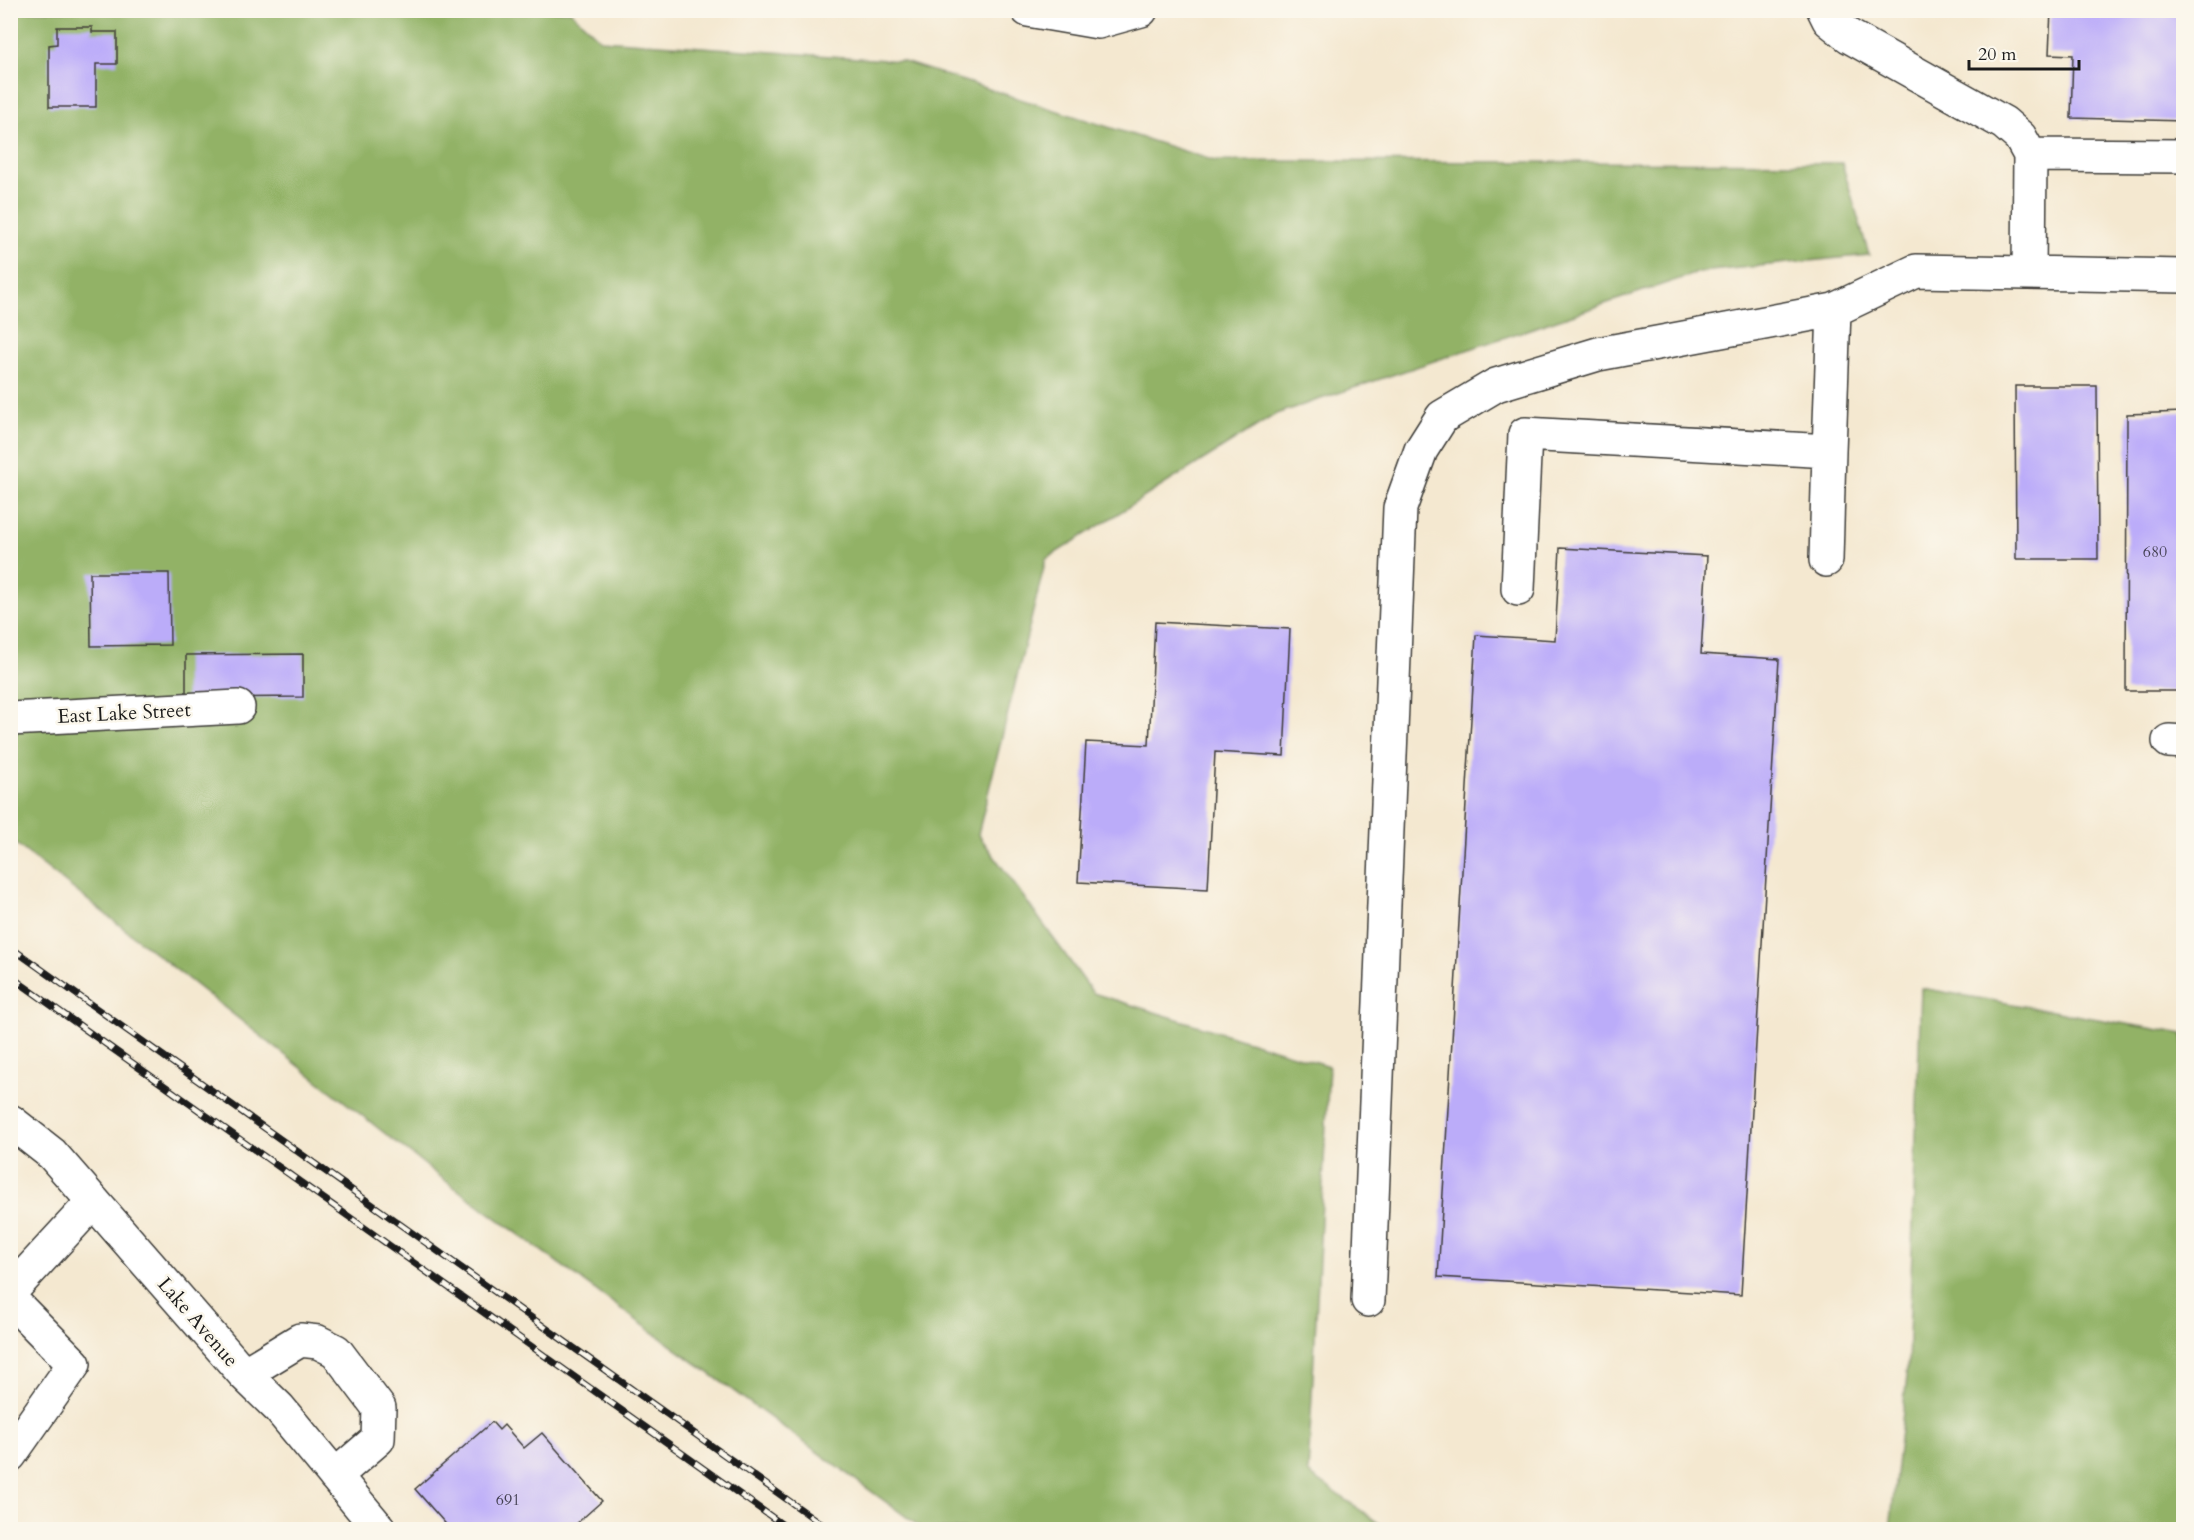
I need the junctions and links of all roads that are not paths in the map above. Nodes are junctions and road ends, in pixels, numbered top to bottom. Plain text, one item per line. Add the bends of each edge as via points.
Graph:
1 (1028, 10) edge
2 (1141, 10) edge
3 (1824, 10) edge
4 (2031, 155) junction
5 (2184, 156) edge
6 (2029, 273) junction
7 (2184, 276) edge
8 (1834, 310) junction
9 (1829, 451) junction
10 (1826, 560) dead end
11 (1518, 589) dead end
12 (238, 707) dead end
13 (10, 719) edge
14 (10, 1121) edge
15 (93, 1202) junction
16 (10, 1292) edge
17 (10, 1299) edge
18 (1368, 1300) dead end
19 (244, 1374) junction
20 (10, 1455) edge
21 (335, 1476) junction
22 (380, 1530) edge

1 - 2 street via 1098,22
3 - 4 street via 1829,20 1849,36 2004,123 2020,137
4 - 5 street
4 - 6 street
6 - 7 street
6 - 8 street via 1916,271
8 - 9 street
8 - 18 street via 1598,354 1496,385 1442,417 1421,450 1400,508
9 - 10 street
9 - 11 street via 1525,434
12 - 13 street, East Lake Street
14 - 15 street, Lake Avenue via 52,1154
15 - 16 street
15 - 19 street, Lake Avenue
17 - 20 street via 74,1364
19 - 21 street, Lake Avenue via 279,1408
19 - 21 street via 300,1340 318,1342 336,1351 379,1408 378,1439
21 - 22 street, Lake Avenue

